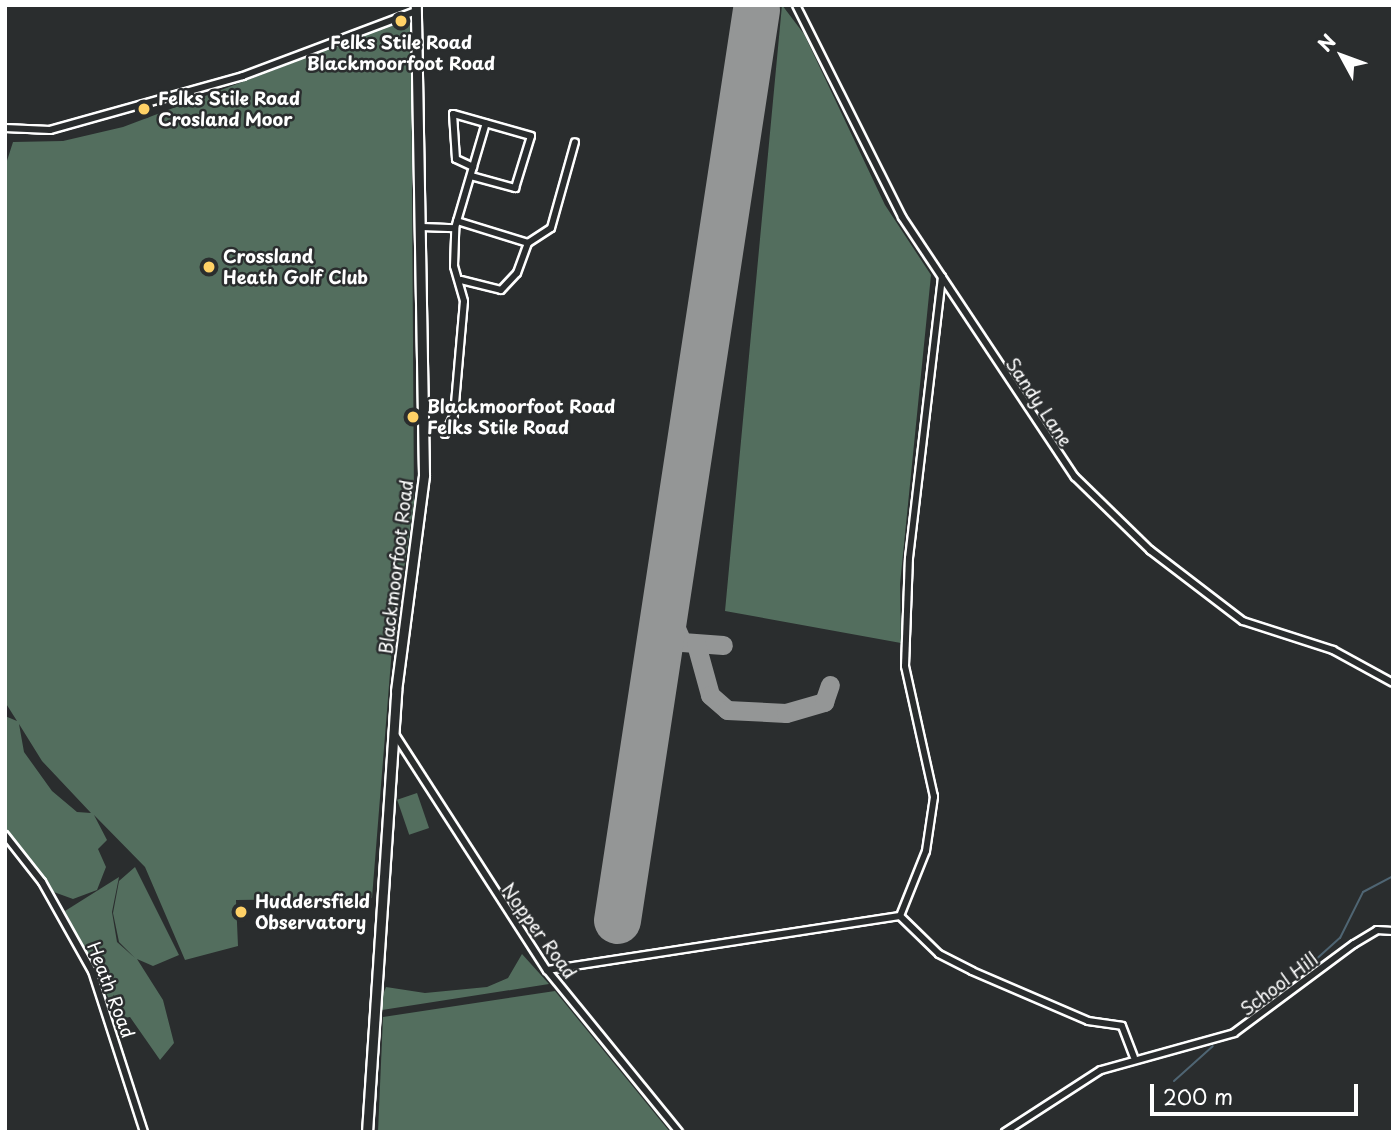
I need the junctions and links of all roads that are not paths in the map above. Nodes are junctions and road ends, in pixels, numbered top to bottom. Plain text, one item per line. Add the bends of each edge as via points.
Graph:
1 (796, 5) edge
2 (416, 8) edge
3 (486, 122) junction
4 (5, 128) edge
5 (575, 142) dead end
6 (473, 167) junction
7 (471, 176) junction
8 (456, 224) junction
9 (422, 227) junction
10 (528, 243) junction
11 (942, 277) junction
12 (461, 279) junction
13 (445, 434) dead end
14 (1393, 683) edge
15 (394, 733) junction
16 (5, 835) edge
17 (900, 916) junction
18 (1393, 931) edge
19 (547, 970) junction
20 (1134, 1057) junction
21 (144, 1132) edge
22 (367, 1132) edge
23 (679, 1132) edge
24 (1005, 1132) edge

1 - 11 street, Sandy Lane via 873,164
2 - 4 street via 243,76 50,130
2 - 9 street, Blackmoorfoot Road
3 - 6 street
3 - 6 street via 453,114 456,159
3 - 7 street via 531,136 515,188
5 - 10 street via 551,228
6 - 7 street
7 - 8 street
8 - 9 street
8 - 10 street
8 - 12 street via 454,266
9 - 15 street, Blackmoorfoot Road via 422,500
10 - 12 street via 517,273 501,290
11 - 14 street, Sandy Lane via 1053,450 1150,550 1243,621 1333,650
11 - 17 street via 935,295 909,558 905,666 934,797 926,851
12 - 13 street via 454,415
15 - 19 street, Nopper Road
15 - 22 street, Blackmoorfoot Road
16 - 21 street, Heath Road via 42,882 92,971
17 - 19 street
17 - 20 street via 939,954 972,971 1088,1021 1122,1026
18 - 20 street, School Hill via 1377,930 1354,944 1234,1033
19 - 23 street, Nopper Road
20 - 24 street, School Hill via 1048,1098

